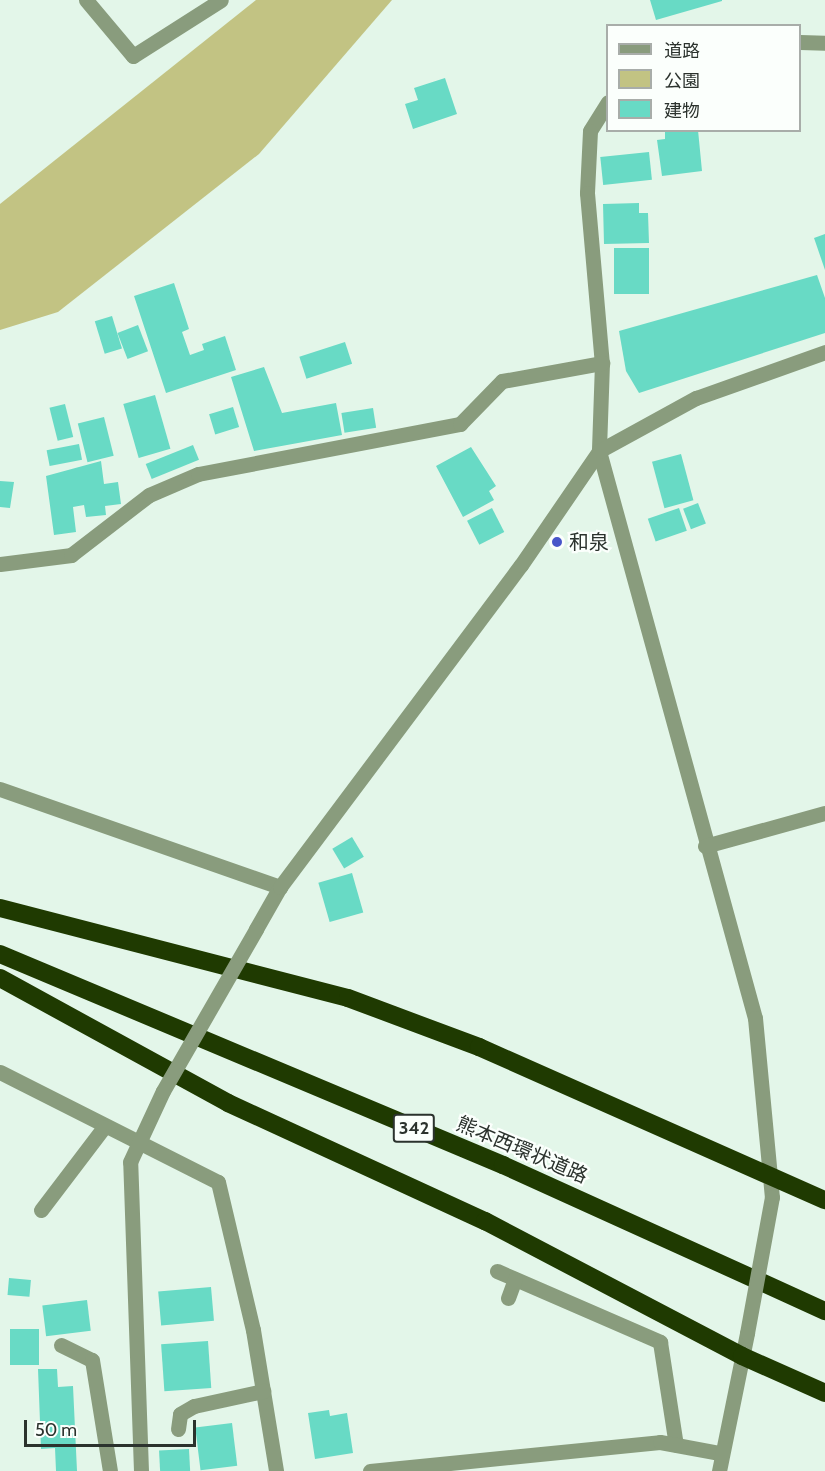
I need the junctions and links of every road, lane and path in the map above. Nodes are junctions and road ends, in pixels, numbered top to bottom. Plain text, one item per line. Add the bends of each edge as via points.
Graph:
1 (86, 0) edge
2 (221, 0) edge
3 (801, 42) edge
4 (825, 43) edge
5 (606, 105) edge
6 (825, 352) edge
7 (602, 363) junction
8 (599, 451) junction
9 (0, 564) edge
10 (0, 789) edge
11 (825, 813) edge
12 (705, 846) junction
13 (280, 887) junction
14 (0, 908) edge
15 (0, 954) edge
16 (0, 978) edge
17 (0, 1072) edge
18 (104, 1127) junction
19 (138, 1145) junction
20 (772, 1174) junction
21 (825, 1200) edge
22 (41, 1210) dead end
23 (497, 1271) dead end
24 (515, 1279) junction
25 (508, 1298) dead end
26 (825, 1311) edge
27 (62, 1345) dead end
28 (742, 1356) junction
29 (263, 1391) junction
30 (825, 1393) edge
31 (178, 1429) dead end
32 (676, 1445) junction
33 (720, 1453) junction
34 (110, 1471) edge
35 (141, 1471) edge
36 (276, 1471) edge
37 (370, 1471) edge
38 (719, 1471) edge

1 - 2 street via 133,56
3 - 4 street
5 - 7 street via 590,131 587,194
6 - 8 street via 696,398
7 - 8 street
7 - 9 street via 502,381 460,424 198,474 148,495 71,555
8 - 12 street
8 - 13 street via 521,565
10 - 13 street
11 - 12 street
12 - 20 street via 755,1018
13 - 19 street, bridge via 162,1091
14 - 20 highway via 348,998 479,1047
15 - 26 highway, 熊本西環状道路 / 342 via 503,1165
16 - 28 highway via 228,1103 485,1221
17 - 18 street
18 - 19 street
18 - 22 street
19 - 29 street via 218,1182
19 - 35 street via 130,1162
20 - 21 highway
20 - 28 street, bridge via 772,1197
23 - 24 street
24 - 25 street
24 - 32 street via 660,1342
27 - 34 street via 92,1360
28 - 30 highway
28 - 33 street
29 - 31 street via 194,1406 180,1414
29 - 36 street
32 - 33 street
32 - 37 street
33 - 38 street

